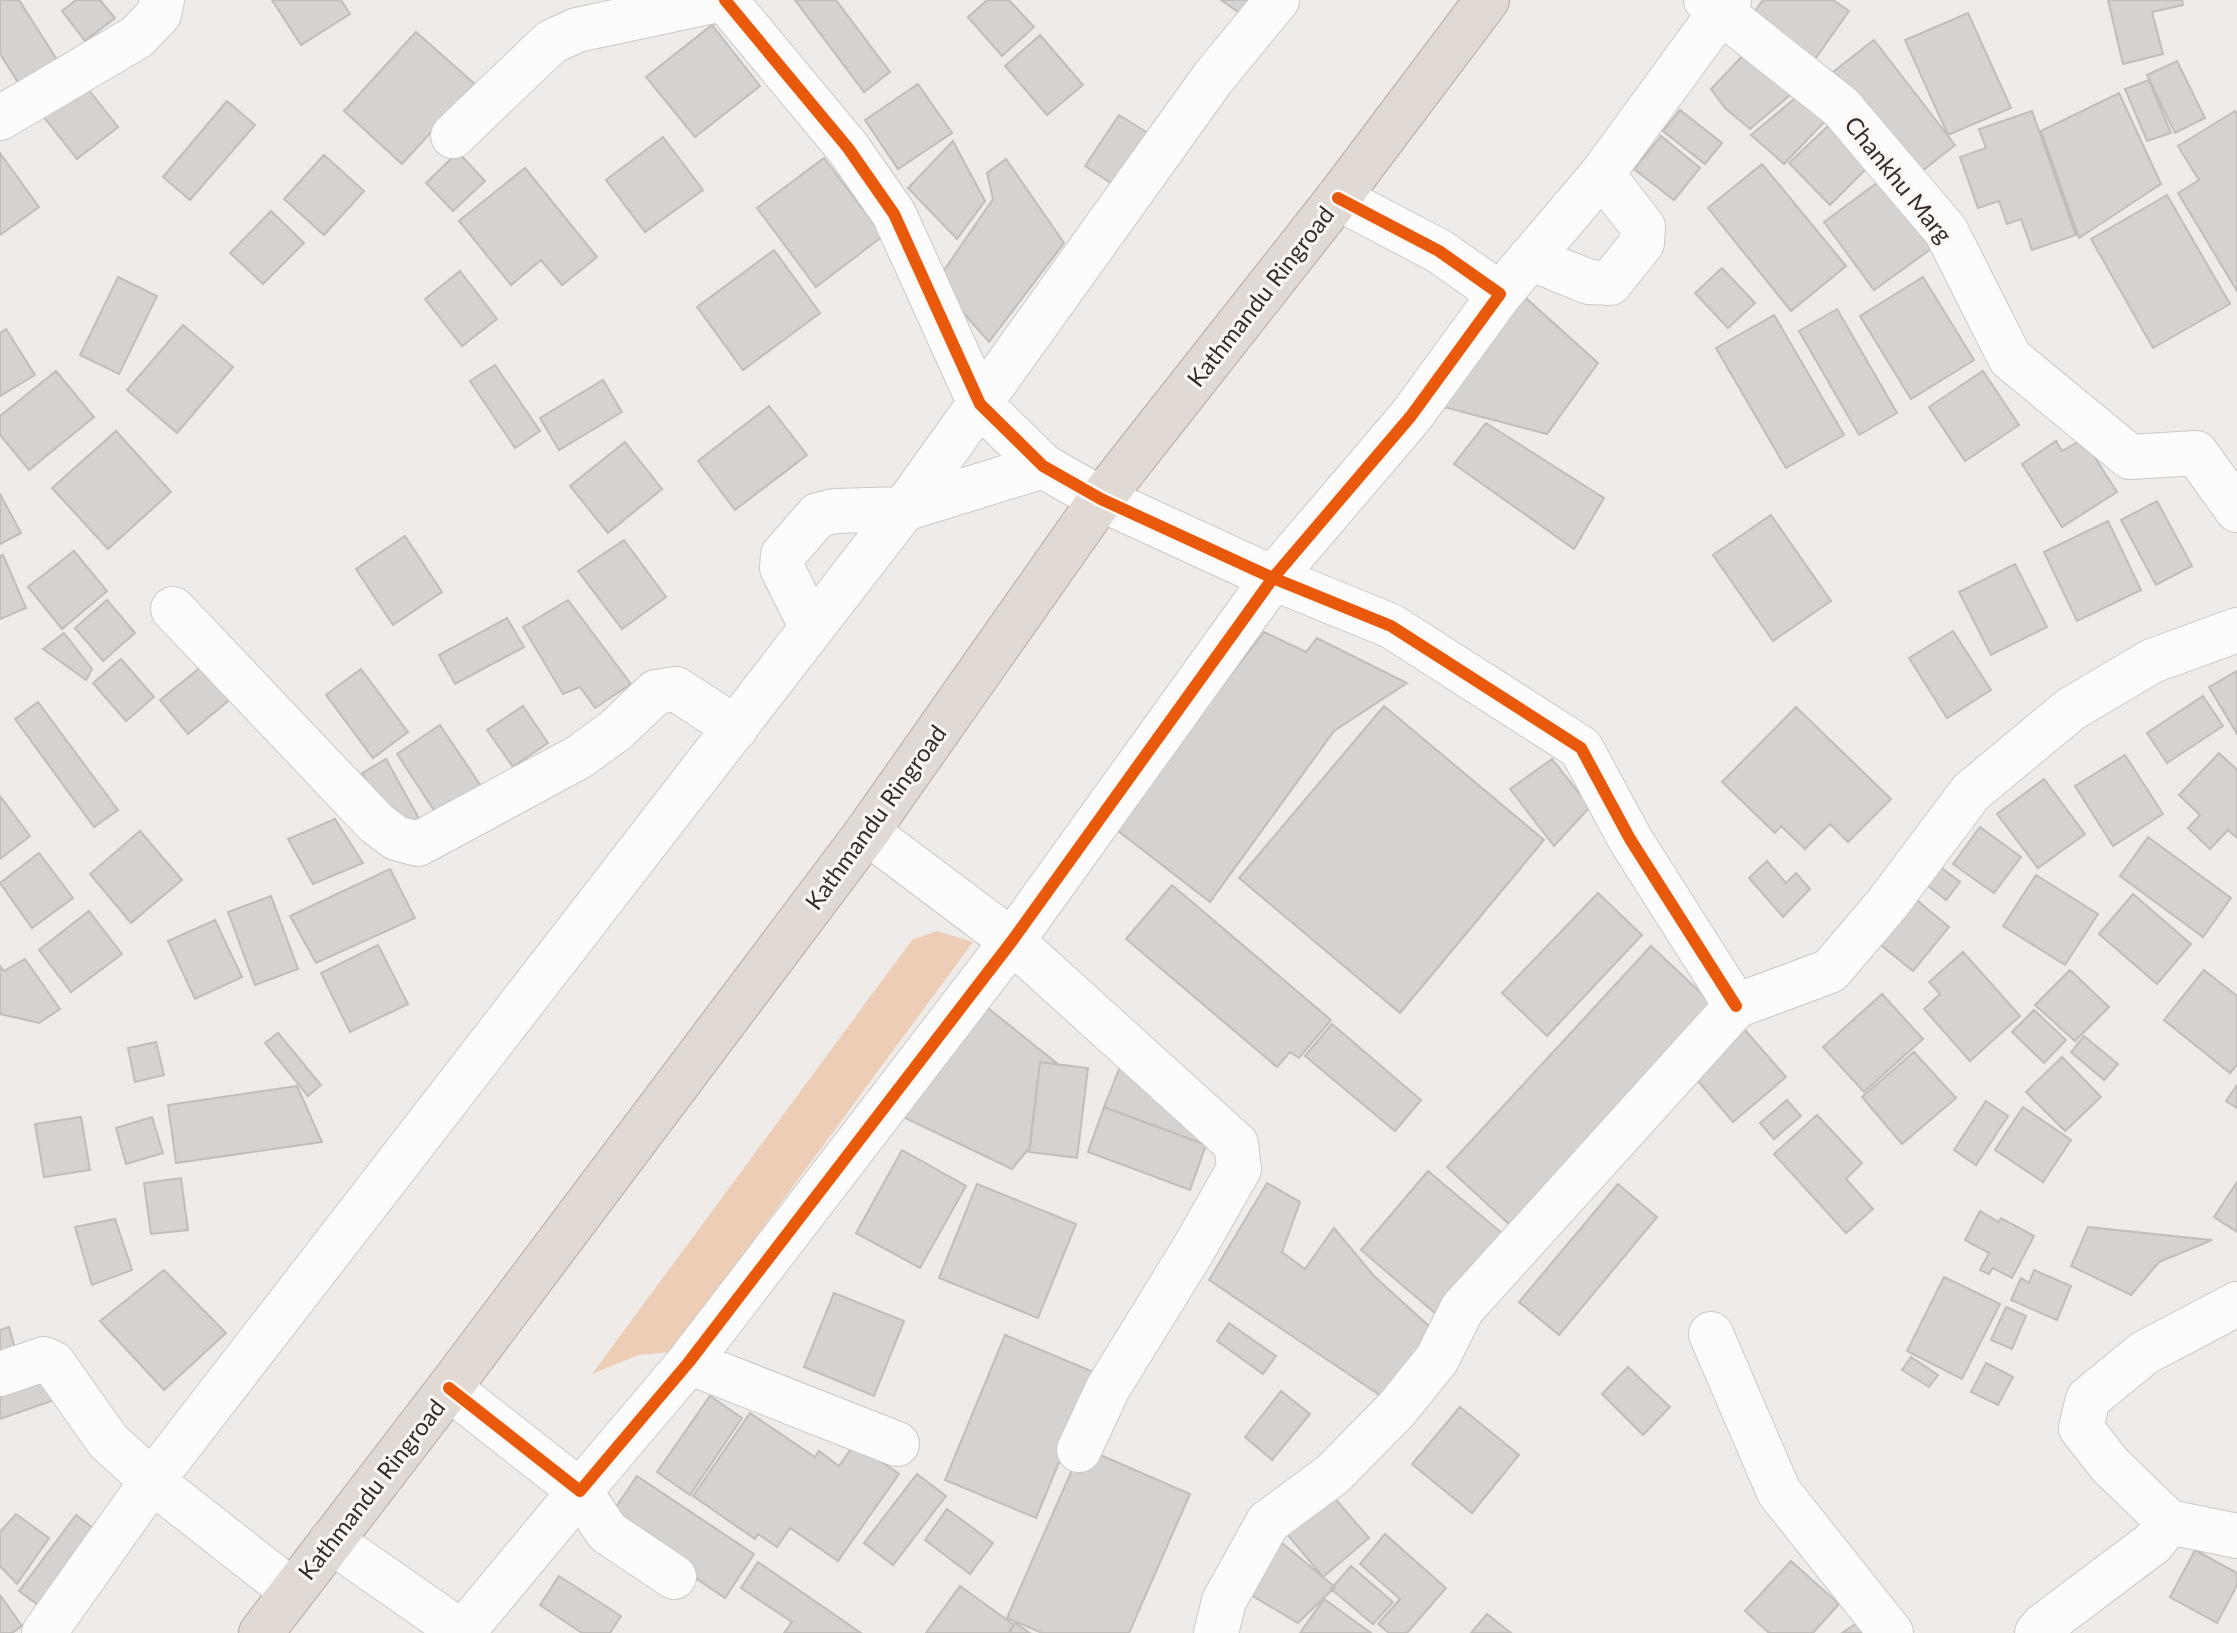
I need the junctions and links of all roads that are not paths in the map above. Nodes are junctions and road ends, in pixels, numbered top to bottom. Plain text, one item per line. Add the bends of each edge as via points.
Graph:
1 (162, 0) edge
2 (718, 0) edge
3 (725, 0) edge
4 (1277, 0) edge
5 (1487, 0) edge
6 (1718, 4) edge
7 (0, 118) edge
8 (453, 136) dead end
9 (1602, 174) junction
10 (1338, 198) junction
11 (1530, 258) junction
12 (1500, 294) junction
13 (980, 404) junction
14 (1043, 466) junction
15 (1101, 499) junction
16 (904, 509) junction
17 (2237, 510) edge
18 (1273, 578) junction
19 (173, 609) dead end
20 (812, 628) junction
21 (2237, 630) edge
22 (736, 728) junction
23 (867, 832) junction
24 (1012, 941) junction
25 (1736, 1006) junction
26 (2237, 1304) edge
27 (1711, 1334) dead end
28 (689, 1362) junction
29 (0, 1374) edge
30 (449, 1388) junction
31 (897, 1444) dead end
32 (1079, 1450) dead end
33 (152, 1481) junction
34 (580, 1491) junction
35 (2169, 1522) junction
36 (2237, 1536) edge
37 (331, 1541) junction
38 (674, 1577) dead end
39 (292, 1591) junction
40 (44, 1633) edge
41 (261, 1633) edge
42 (463, 1633) edge
43 (1216, 1633) edge
44 (1891, 1633) edge
45 (2037, 1633) edge

1 - 7 street via 159,14 137,37
2 - 8 street via 577,30 551,42
3 - 13 street via 848,148 894,214
4 - 13 street via 1213,78
5 - 10 highway, Kathmandu Ringroad
6 - 9 street
6 - 17 street, Chankhu Marg via 1841,107 1946,231 2010,358 2130,457 2196,453
9 - 11 street
9 - 11 street via 1643,227 1642,243 1610,283 1589,282
10 - 12 street via 1439,251
10 - 15 highway, Kathmandu Ringroad
11 - 12 street
12 - 18 street via 1411,416
13 - 14 street
13 - 16 street
14 - 15 street
14 - 16 street
15 - 18 street
15 - 23 highway, Kathmandu Ringroad
16 - 20 street
16 - 20 street via 818,515 783,555 782,568
18 - 24 street
18 - 25 street via 1391,626 1581,748 1630,839
19 - 22 street via 376,823 396,838 418,844 579,757 656,692 676,689
20 - 22 street
21 - 25 street via 2152,661 2071,709 1971,792 1830,971
22 - 33 street
23 - 24 street
23 - 30 highway, Kathmandu Ringroad
24 - 28 street
24 - 32 street via 1236,1144 1239,1169 1108,1388
25 - 43 street via 1462,1309 1437,1359 1396,1410 1333,1474 1268,1522 1224,1601
26 - 35 street via 2144,1353 2088,1399 2081,1428 2110,1465
27 - 44 street via 1779,1492
28 - 31 street
28 - 34 street
29 - 33 street via 44,1359 53,1363 108,1441
30 - 34 street
30 - 37 highway, Kathmandu Ringroad
33 - 39 street
33 - 40 street
34 - 38 street via 607,1532
34 - 42 street
35 - 36 street
35 - 45 street via 2153,1543
37 - 39 highway, Kathmandu Ringroad
37 - 42 street
39 - 41 highway, Kathmandu Ringroad

